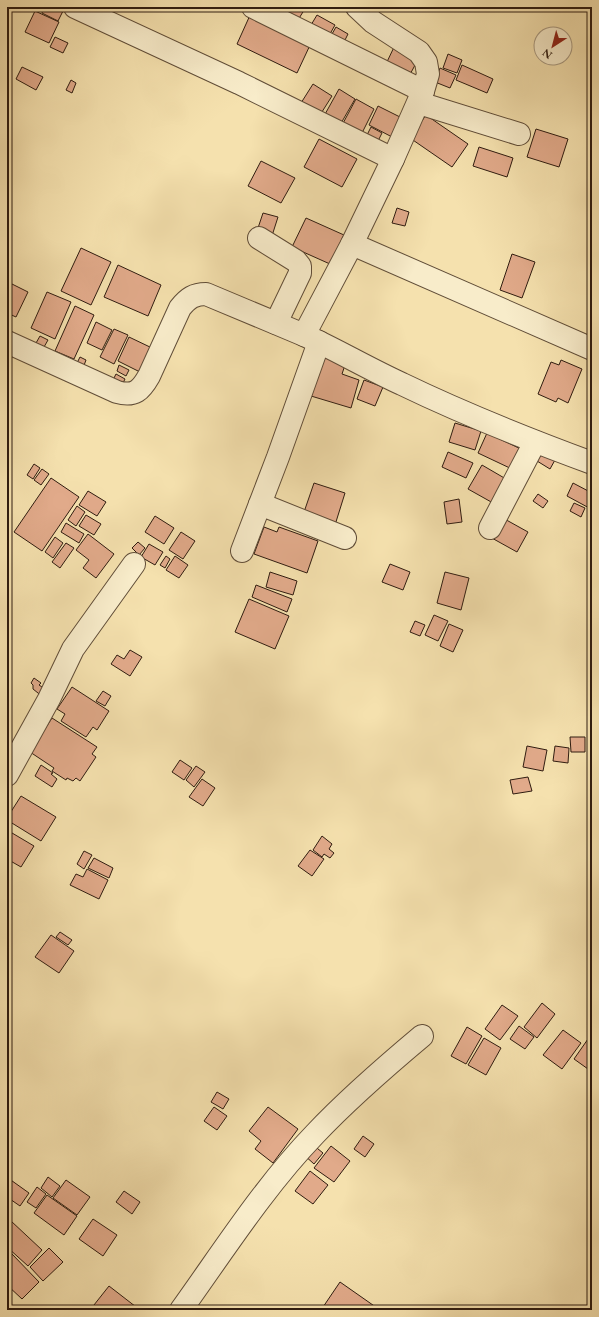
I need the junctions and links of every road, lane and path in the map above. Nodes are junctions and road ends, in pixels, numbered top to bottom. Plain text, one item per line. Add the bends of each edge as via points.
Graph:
1 (75, 7) edge
2 (253, 7) edge
3 (357, 7) edge
4 (421, 97) junction
5 (519, 134) dead end
6 (393, 159) junction
7 (259, 238) dead end
8 (352, 244) junction
9 (276, 323) junction
10 (312, 339) junction
11 (7, 342) edge
12 (592, 349) edge
13 (535, 442) junction
14 (592, 463) edge
15 (260, 504) junction
16 (490, 528) dead end
17 (345, 538) dead end
18 (242, 551) dead end
19 (134, 564) dead end
20 (7, 776) edge
21 (422, 1036) dead end
22 (181, 1310) edge

1 - 6 street via 239,83
2 - 4 street
3 - 4 street via 373,22 419,52 426,62 428,74
4 - 5 street
4 - 6 street
6 - 8 street
7 - 9 street via 296,260 300,266 300,273
8 - 10 street
8 - 12 street
9 - 10 street
9 - 11 street via 206,294 192,296 180,308 143,387 125,394
10 - 13 street via 402,385
10 - 15 street
13 - 14 street
13 - 16 street
15 - 17 street
15 - 18 street
19 - 20 street via 73,648 49,699
21 - 22 street via 314,1134 272,1183

